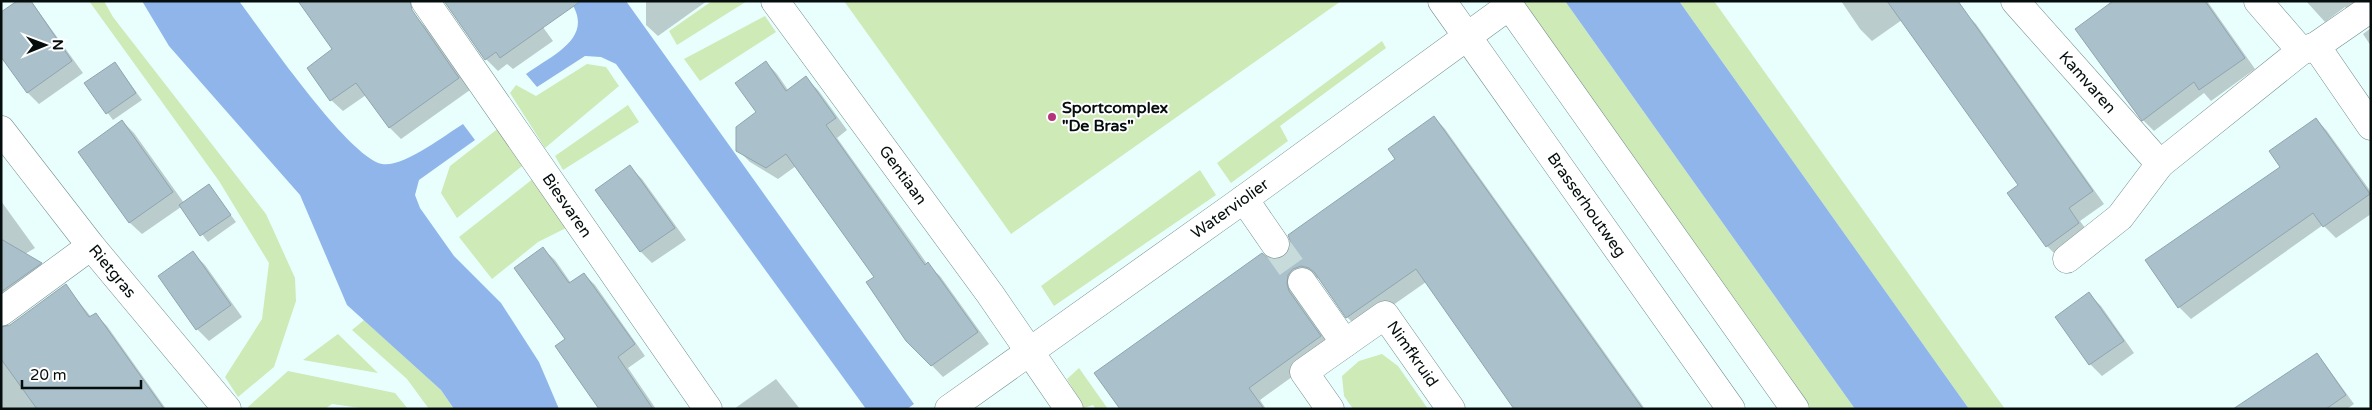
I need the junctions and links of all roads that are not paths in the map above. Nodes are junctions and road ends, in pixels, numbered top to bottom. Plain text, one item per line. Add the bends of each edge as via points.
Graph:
1 (425, 1) edge
2 (774, 1) edge
3 (1442, 1) edge
4 (2015, 1) edge
5 (2258, 1) edge
6 (1507, 4) edge
7 (2371, 8) edge
8 (1466, 36) junction
9 (2309, 49) junction
10 (2371, 126) edge
11 (1, 130) edge
12 (2160, 164) junction
13 (1244, 199) junction
14 (1276, 244) tunnel mouth
15 (91, 246) junction
16 (2067, 259) dead end
17 (1302, 282) tunnel mouth
18 (1, 312) edge
19 (1345, 342) junction
20 (1029, 351) junction
21 (227, 409) edge
22 (708, 409) edge
23 (949, 409) edge
24 (1069, 409) edge
25 (1330, 409) edge
26 (1451, 409) edge
27 (1731, 409) edge
28 (1795, 409) edge

1 - 22 street, Biesvaren
2 - 20 street, Gentiaan
3 - 8 street, Brasserhoutweg
4 - 12 street, Kamvaren
5 - 9 street
6 - 8 street, Waterviolier
6 - 28 street
7 - 9 street
8 - 13 street, Waterviolier
8 - 27 street, Brasserhoutweg
9 - 10 street
9 - 12 street
11 - 15 street, Rietgras
12 - 16 street via 2120,217
13 - 14 street
13 - 20 street, Waterviolier
15 - 18 street
15 - 21 street, Rietgras
17 - 19 street
19 - 25 street, Nimfkruid via 1304,372
19 - 26 street, Nimfkruid via 1385,314
20 - 23 street, Waterviolier
20 - 24 street, Gentiaan

